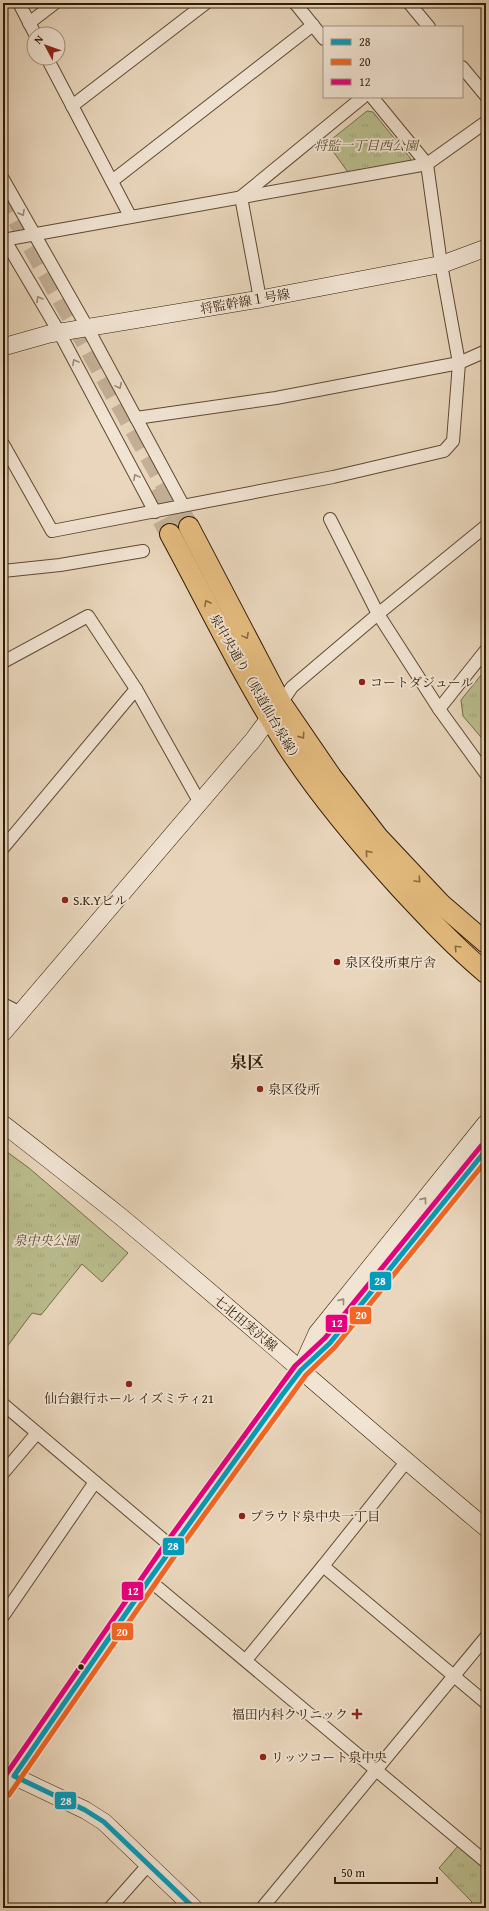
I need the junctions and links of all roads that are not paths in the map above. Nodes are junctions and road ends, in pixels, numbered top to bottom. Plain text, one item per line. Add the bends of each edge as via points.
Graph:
1 (19, 3) edge
2 (55, 3) edge
3 (206, 3) edge
4 (295, 3) edge
5 (409, 3) edge
6 (29, 23) junction
7 (313, 25) junction
8 (31, 26) edge
9 (428, 26) edge
10 (323, 37) edge
11 (51, 66) edge
12 (463, 68) edge
13 (486, 96) edge
14 (362, 98) edge
15 (373, 98) edge
16 (72, 106) junction
17 (486, 122) edge
18 (427, 164) junction
19 (3, 178) edge
20 (112, 181) junction
21 (241, 197) junction
22 (130, 216) junction
23 (33, 233) junction
24 (3, 239) edge
25 (486, 248) edge
26 (440, 264) junction
27 (260, 299) junction
28 (87, 327) junction
29 (59, 332) junction
30 (3, 347) edge
31 (486, 351) edge
32 (459, 363) junction
33 (136, 418) junction
34 (3, 444) edge
35 (183, 505) junction
36 (154, 512) junction
37 (330, 519) dead end
38 (486, 526) edge
39 (188, 527) tunnel mouth
40 (170, 534) tunnel mouth
41 (143, 551) dead end
42 (3, 571) edge
43 (378, 614) junction
44 (486, 650) edge
45 (3, 662) edge
46 (136, 689) junction
47 (439, 709) junction
48 (276, 710) junction
49 (486, 774) edge
50 (200, 803) junction
51 (3, 848) edge
52 (486, 943) edge
53 (486, 973) edge
54 (3, 1004) edge
55 (20, 1013) junction
56 (3, 1033) edge
57 (486, 1123) edge
58 (3, 1124) edge
59 (486, 1150) edge
60 (300, 1370) junction
61 (3, 1404) edge
62 (37, 1433) junction
63 (406, 1462) junction
64 (3, 1473) edge
65 (95, 1482) junction
66 (486, 1528) edge
67 (172, 1547) junction
68 (323, 1566) junction
69 (149, 1580) junction
70 (3, 1616) edge
71 (486, 1637) edge
72 (246, 1660) junction
73 (454, 1676) junction
74 (486, 1703) edge
75 (377, 1769) junction
76 (9, 1774) edge
77 (3, 1791) edge
78 (486, 1862) edge
79 (149, 1864) junction
80 (110, 1908) edge
81 (194, 1908) edge
82 (262, 1908) edge

1 - 6 street
2 - 6 street
3 - 16 street
4 - 7 street
5 - 9 street
6 - 8 street
7 - 10 street
7 - 20 street
11 - 16 street
12 - 13 street
14 - 21 street
15 - 18 street
16 - 20 street
17 - 18 street
18 - 21 street
18 - 26 street
19 -> 23 street
20 - 22 street
21 - 22 street
21 - 27 street
22 - 23 street
23 - 24 street
23 - 28 street
29 -> 24 street
25 - 26 street, 将監幹線１号線
26 - 27 street, 将監幹線１号線
26 - 32 street
27 - 28 street, 将監幹線１号線
28 - 29 street, 将監幹線１号線
28 -> 33 street
29 - 30 street, 将監幹線１号線
36 -> 29 street
31 - 32 street
32 - 33 street via 276,398
32 - 35 street via 453,441 444,451 334,477
33 - 35 street
34 - 36 street via 52,531
35 - 36 street
37 - 43 street
38 - 43 street
39 -> 48 main road, 泉中央通り（県道仙台泉線）
48 -> 40 main road, 泉中央通り（県道仙台泉線）
41 - 42 street via 60,565
43 - 47 street
43 - 48 street via 292,687
44 - 47 street
45 - 46 street via 88,616
46 - 50 street
46 - 51 street
47 - 49 street
48 - 50 street
48 -> 52 main road, 泉中央通り（県道仙台泉線） via 378,837 441,904
53 -> 48 main road, 泉中央通り（県道仙台泉線） via 464,955 431,921 346,827 318,792
50 - 55 street
54 - 55 street
55 - 56 street
60 -> 57 street via 317,1333
58 - 60 street, 七北田実沢線 via 119,1216
59 - 60 street via 330,1343
60 - 63 street, 七北田実沢線
60 - 67 street
61 - 62 street
62 - 64 street
62 - 65 street
63 - 66 street, 七北田実沢線
63 - 68 street
65 - 67 street
65 - 70 street
67 - 69 street
68 - 72 street
68 - 73 street
69 - 72 street
69 - 76 street
71 - 73 street
72 - 75 street
73 - 74 street
73 - 75 street
75 - 78 street
75 - 82 street
76 - 77 street
76 - 79 street via 85,1810 104,1822
79 - 80 street
79 - 81 street

